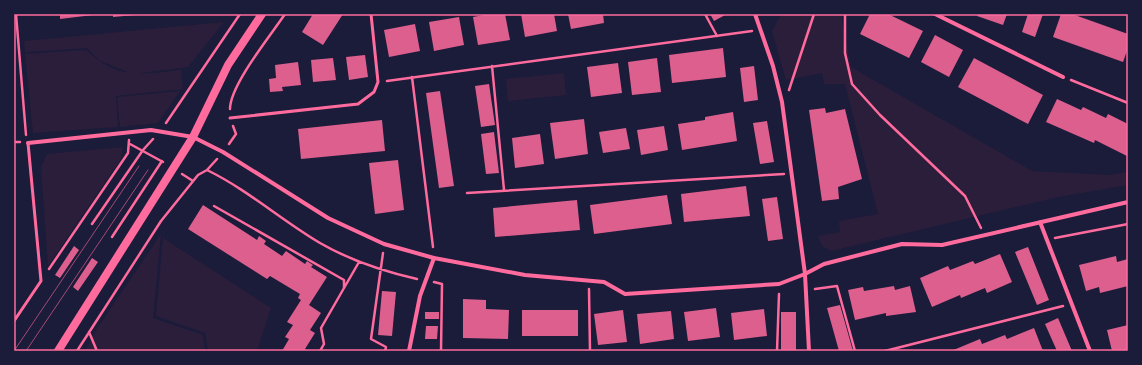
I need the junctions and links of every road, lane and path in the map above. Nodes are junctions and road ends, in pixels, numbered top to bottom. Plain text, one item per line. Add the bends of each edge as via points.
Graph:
1 (16, 14) edge
2 (240, 14) edge
3 (262, 14) edge
4 (285, 14) edge
5 (371, 14) edge
6 (705, 14) edge
7 (755, 14) edge
8 (814, 14) edge
9 (845, 14) edge
10 (935, 14) edge
11 (761, 30) junction
12 (717, 36) junction
13 (492, 66) junction
14 (412, 77) junction
15 (1063, 77) joint
16 (378, 82) junction
17 (782, 102) junction
18 (1128, 103) edge
19 (230, 118) junction
20 (129, 132) junction
21 (161, 132) junction
22 (193, 137) junction
23 (28, 143) junction
24 (130, 144) junction
25 (143, 150) junction
26 (223, 152) junction
27 (162, 161) junction
28 (174, 168) junction
29 (207, 170) junction
30 (792, 174) junction
31 (193, 181) junction
32 (504, 190) junction
33 (467, 193) dead end
34 (1128, 202) edge
35 (214, 206) dead end
36 (1040, 222) junction
37 (92, 224) dead end
38 (1128, 224) edge
39 (985, 236) junction
40 (112, 237) dead end
41 (1047, 240) junction
42 (384, 244) junction
43 (434, 258) junction
44 (359, 262) junction
45 (380, 270) junction
46 (805, 274) junction
47 (588, 280) junction
48 (41, 281) junction
49 (426, 281) junction
50 (344, 288) junction
51 (1071, 304) junction
52 (14, 321) edge
53 (89, 331) junction
54 (58, 351) edge
55 (77, 351) edge
56 (97, 351) edge
57 (320, 351) edge
58 (385, 351) edge
59 (409, 351) edge
60 (441, 351) edge
61 (590, 351) edge
62 (809, 351) edge
63 (885, 351) edge
64 (1090, 351) edge

1 - 23 path
2 - 21 path
3 - 22 main road via 228,64
4 - 19 path via 240,79 230,106
5 - 16 lane
6 - 12 path
7 - 11 street
8 - 17 path via 789,90
9 - 39 path via 845,53 852,84 880,115 965,196
10 - 15 street
11 - 12 path
11 - 17 street
12 - 13 path
13 - 14 path
13 - 32 path
14 - 16 path
14 - 43 path
15 - 18 path
16 - 19 lane via 374,92 358,104
17 - 30 street
19 - 26 path via 236,134
20 - 21 street
20 - 23 street
20 - 24 path
21 - 22 street
22 - 26 street
22 - 28 main road
23 - 48 lane
24 - 25 path
24 - 48 path via 128,153
25 - 27 path
25 - 37 path
26 - 29 path
26 - 42 street via 328,218
27 - 28 path
27 - 40 path
28 - 31 path
28 - 54 main road
29 - 31 path via 202,171
29 - 44 path via 231,182 320,242
30 - 32 path
30 - 46 street
31 - 53 path via 161,221
32 - 33 path
34 - 36 street
35 - 50 path via 344,280
36 - 39 street
36 - 41 street
38 - 41 path
39 - 46 street via 942,245 902,244 824,264
41 - 51 street
42 - 43 street
42 - 45 path
43 - 47 street via 525,275
43 - 49 street
44 - 45 path
44 - 50 path
45 - 49 path
45 - 58 path via 371,340 386,347
46 - 47 street via 779,284 625,294 604,282
46 - 62 street
47 - 61 path
48 - 52 lane
49 - 59 street via 420,296
49 - 60 path via 442,284
50 - 57 path via 321,328 324,344
51 - 63 path
51 - 64 street
53 - 55 path
53 - 56 path

